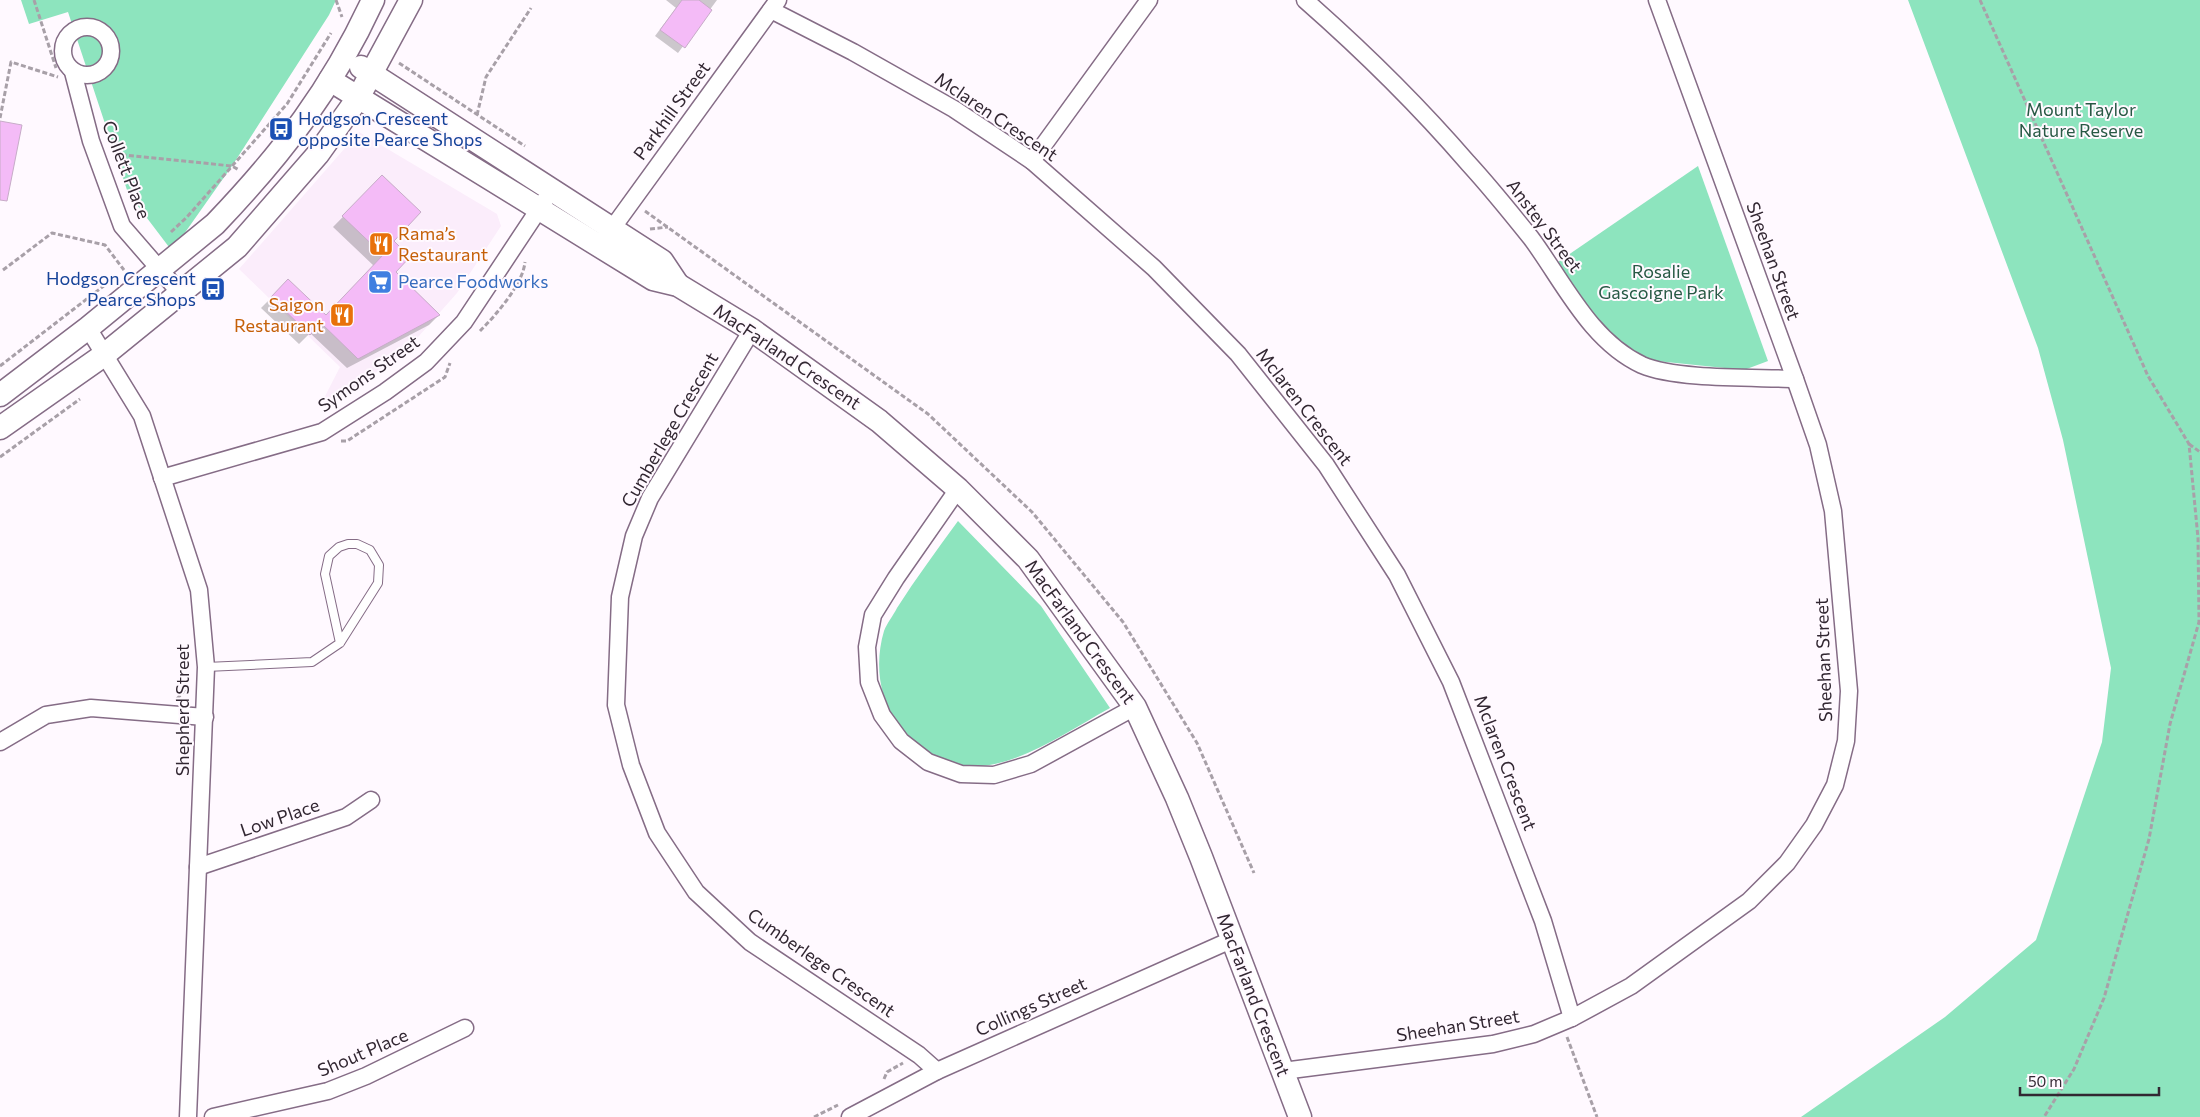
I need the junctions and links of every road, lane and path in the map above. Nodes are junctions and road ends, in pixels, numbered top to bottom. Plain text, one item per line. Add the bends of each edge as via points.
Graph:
1 (34, 0) edge
2 (336, 0) edge
3 (373, 0) edge
4 (411, 0) edge
5 (1149, 0) edge
6 (1306, 0) edge
7 (1656, 0) edge
8 (1980, 0) edge
9 (775, 5) edge
10 (346, 8) dead end
11 (531, 8) dead end
12 (342, 16) junction
13 (337, 24) dead end
14 (332, 32) dead end
15 (345, 57) junction
16 (66, 74) junction
17 (372, 74) junction
18 (330, 80) junction
19 (61, 86) dead end
20 (358, 98) junction
21 (477, 115) dead end
22 (0, 118) edge
23 (95, 152) junction
24 (1032, 161) junction
25 (232, 166) junction
26 (257, 179) junction
27 (551, 190) junction
28 (539, 209) junction
29 (642, 209) dead end
30 (641, 216) dead end
31 (668, 227) dead end
32 (649, 229) dead end
33 (606, 238) junction
34 (153, 262) junction
35 (3, 270) dead end
36 (124, 270) junction
37 (180, 294) junction
38 (88, 328) junction
39 (752, 330) junction
40 (104, 354) junction
41 (0, 366) edge
42 (1795, 379) junction
43 (0, 394) edge
44 (0, 428) edge
45 (2189, 444) junction
46 (2200, 452) edge
47 (162, 478) junction
48 (958, 489) junction
49 (340, 643) junction
50 (206, 667) junction
51 (1135, 707) junction
52 (205, 718) junction
53 (0, 742) edge
54 (371, 800) dead end
55 (198, 867) junction
56 (1231, 940) junction
57 (1567, 1020) junction
58 (466, 1028) dead end
59 (938, 1071) junction
60 (1283, 1071) junction
61 (188, 1117) edge
62 (213, 1117) edge
63 (852, 1117) edge
64 (1300, 1117) edge
65 (1597, 1117) edge
66 (2044, 1117) edge

1 - 16 path
2 - 12 path
3 - 15 street
4 - 17 street
5 - 24 street
6 - 42 street, Anstey Street via 1371,60 1468,163 1531,238 1584,314 1613,346 1642,365 1676,374
7 - 42 street, Sheehan Street
8 - 45 path via 2148,376
9 - 24 street, Mclaren Crescent via 954,108
9 - 33 street, Parkhill Street
10 - 12 path
11 - 21 path via 486,77
12 - 13 path
14 - 25 path via 287,104
15 - 17 street, MacFarland Crescent
15 - 18 street
16 - 19 path
16 - 22 path via 11,62
16 - 23 street, Collett Place
17 - 20 street
17 - 27 street, MacFarland Crescent
18 - 20 street, MacFarland Crescent
18 - 26 street via 294,135
20 - 28 street, MacFarland Crescent
20 - 37 street via 318,154 237,247
23 - 25 path
23 - 34 street, Collett Place via 122,226
24 - 57 street, Mclaren Crescent via 1154,268 1238,354 1326,465 1397,575 1451,682 1498,800 1543,921
25 - 26 path
25 - 34 path
26 - 34 street via 214,224
27 - 28 street, Symons Street
27 - 33 street, MacFarland Crescent
28 - 33 street, MacFarland Crescent
28 - 47 street, Symons Street via 464,322 426,362 386,392 322,432
29 - 30 path
31 - 32 path
33 - 39 street, MacFarland Crescent via 653,279 678,285
34 - 36 path
34 - 37 street, Collett Place
34 - 38 street
35 - 36 path via 52,233 105,245
36 - 41 path
37 - 40 street
38 - 40 street, Shepherd Street
38 - 43 street
39 - 48 street, MacFarland Crescent via 879,421
39 - 59 street, Cumberlege Crescent via 650,498 634,536 620,597 616,706 629,757 657,834 696,892 750,942
40 - 44 street
40 - 47 street, Shepherd Street via 142,416
42 - 57 street, Sheehan Street via 1818,445 1834,511 1849,692 1846,741 1835,785 1814,825 1787,863 1749,901 1631,986
45 - 46 path
45 - 66 path via 2198,538 2199,622 2170,724 2149,839 2104,998 2074,1070
47 - 50 street, Shepherd Street via 199,590
48 - 51 street, MacFarland Crescent via 1028,559
48 - 51 street via 873,616 867,647 869,682 882,715 901,741 928,762 961,774 994,774 1031,764
49 - 49 lane via 379,579 380,565 376,556 357,544 339,547 325,565
49 - 50 lane via 312,662
50 - 52 street, Shepherd Street
51 - 56 street, MacFarland Crescent via 1177,798
52 - 53 street via 90,708 46,715
52 - 55 street, Shepherd Street
54 - 55 street, Low Place via 346,817
55 - 61 street, Shepherd Street
56 - 59 street, Collings Street
56 - 60 street, MacFarland Crescent
57 - 60 street, Sheehan Street via 1534,1034 1493,1044
57 - 65 path
58 - 62 street, Shout Place via 328,1091
59 - 63 street, Collings Street
60 - 64 street, MacFarland Crescent

